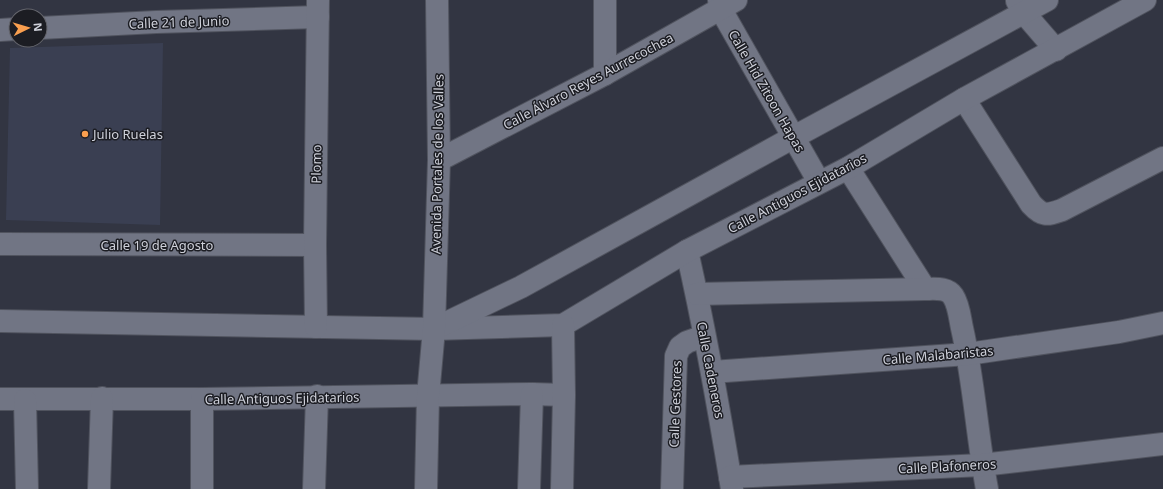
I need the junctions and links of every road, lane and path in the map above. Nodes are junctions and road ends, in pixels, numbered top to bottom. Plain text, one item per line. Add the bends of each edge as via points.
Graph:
1 (438, 0) edge
2 (604, 0) edge
3 (1047, 0) edge
4 (1145, 0) edge
5 (725, 3) edge
6 (1020, 6) edge
7 (318, 9) edge
8 (48, 28) edge
9 (1056, 50) junction
10 (605, 74) junction
11 (964, 99) junction
12 (794, 137) junction
13 (1163, 158) edge
14 (439, 160) junction
15 (848, 168) junction
16 (819, 182) junction
17 (0, 244) edge
18 (315, 245) junction
19 (687, 251) junction
20 (925, 289) junction
21 (697, 294) junction
22 (0, 321) edge
23 (1163, 323) edge
24 (563, 325) junction
25 (316, 327) junction
26 (434, 329) junction
27 (704, 336) junction
28 (968, 354) junction
29 (712, 372) junction
30 (532, 394) junction
31 (564, 395) junction
32 (317, 396) junction
33 (428, 396) junction
34 (102, 398) junction
35 (0, 399) edge
36 (202, 399) junction
37 (25, 400) junction
38 (1163, 444) edge
39 (982, 465) junction
40 (731, 483) edge
41 (27, 489) edge
42 (99, 489) edge
43 (202, 489) edge
44 (314, 489) edge
45 (426, 489) edge
46 (530, 489) edge
47 (562, 489) edge
48 (672, 489) edge
49 (987, 489) edge

1 - 14 street, Avenida Portales de los Valles
2 - 10 street
3 - 6 street, Calle Antiguos Ejidatarios
4 - 9 street, Calle Antiguos Ejidatarios
5 - 10 street, Calle Álvaro Reyes Aurrecochea
5 - 12 street, Calle Hid Zitoon Hapas
6 - 9 street
6 - 12 street, Calle Antiguos Ejidatarios
7 - 8 street, Calle 21 de Junio
7 - 18 street, Plomo
9 - 11 street, Calle Antiguos Ejidatarios
10 - 14 street, Calle Álvaro Reyes Aurrecochea
11 - 13 street via 1031,204 1038,212 1044,214 1062,210
11 - 15 street, Calle Antiguos Ejidatarios
12 - 16 street, Calle Hid Zitoon Hapas
12 - 26 street, Calle Antiguos Ejidatarios via 521,287
14 - 26 street, Avenida Portales de los Valles
15 - 16 street, Calle Antiguos Ejidatarios
15 - 20 street
16 - 19 street, Calle Antiguos Ejidatarios
17 - 18 street, Calle 19 de Agosto
18 - 25 street, Plomo
19 - 21 street, Calle Cadeneros
19 - 24 street, Calle Antiguos Ejidatarios
20 - 21 street
20 - 28 street via 942,289 954,296
21 - 27 street, Calle Cadeneros
22 - 25 street, Calle Antiguos Ejidatarios
23 - 28 street, Calle Malabaristas
24 - 26 street, Calle Antiguos Ejidatarios
24 - 31 street
25 - 26 street, Calle Antiguos Ejidatarios
26 - 33 street, Avenida Portales de los Valles
27 - 29 street, Calle Cadeneros
27 - 48 street, Calle Gestores via 687,342 680,347 676,356
28 - 29 street, Calle Malabaristas
28 - 39 street
29 - 40 street, Calle Cadeneros
30 - 31 street, Calle Antiguos Ejidatarios
30 - 33 street, Calle Antiguos Ejidatarios
30 - 46 street
31 - 47 street
32 - 33 street, Calle Antiguos Ejidatarios
32 - 36 street, Calle Antiguos Ejidatarios
32 - 44 street
33 - 45 street, Avenida Portales de los Valles
34 - 36 street, Calle Antiguos Ejidatarios
34 - 37 street, Calle Antiguos Ejidatarios
34 - 42 street
35 - 37 street, Calle Antiguos Ejidatarios
36 - 43 street
37 - 41 street
38 - 39 street, Calle Plafoneros
39 - 40 street, Calle Plafoneros
39 - 49 street

